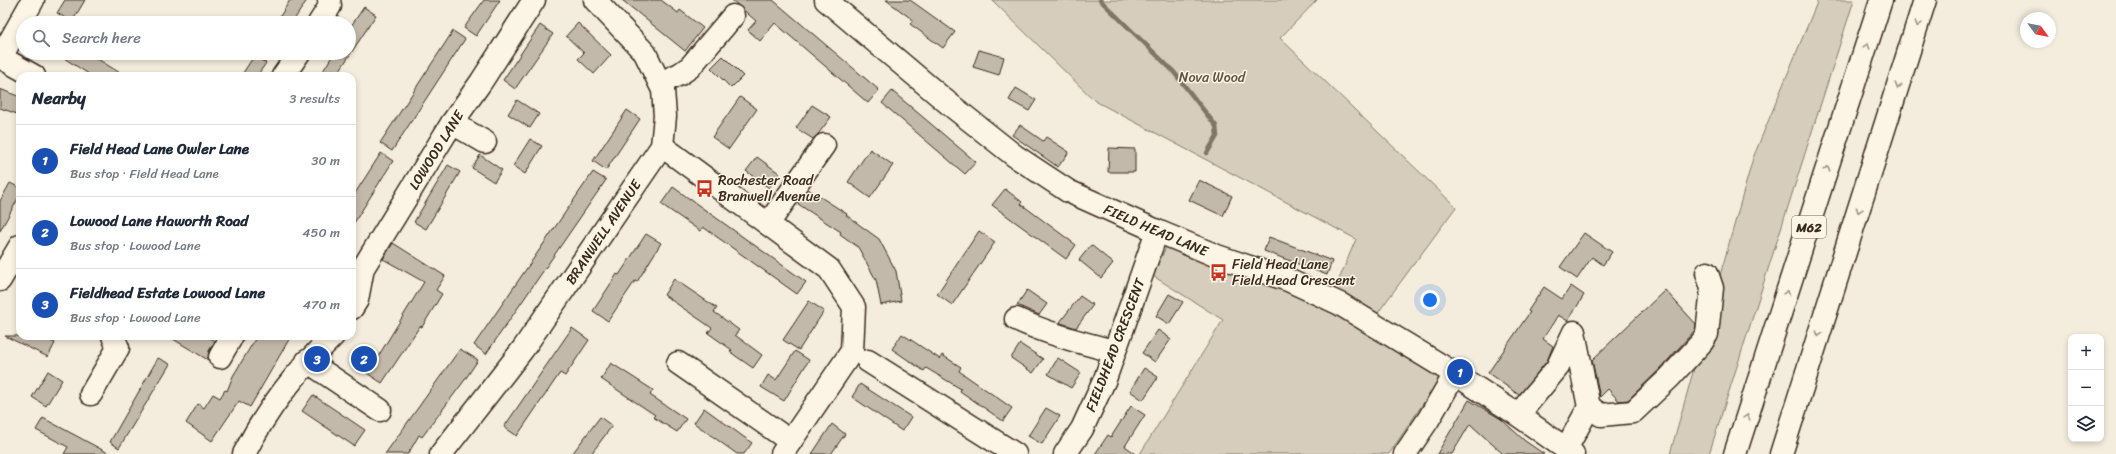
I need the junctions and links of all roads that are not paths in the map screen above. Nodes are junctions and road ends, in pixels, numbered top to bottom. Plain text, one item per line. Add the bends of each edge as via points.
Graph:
1 (33, 0) edge
2 (329, 0) edge
3 (534, 0) edge
4 (595, 0) edge
5 (826, 0) edge
6 (1881, 0) edge
7 (1925, 0) edge
8 (24, 16) edge
9 (324, 16) edge
10 (734, 16) dead end
11 (16, 30) edge
12 (1, 57) edge
13 (294, 60) edge
14 (27, 72) edge
15 (286, 72) edge
16 (660, 83) junction
17 (452, 123) junction
18 (485, 142) dead end
19 (824, 145) dead end
20 (662, 146) junction
21 (768, 224) junction
22 (1158, 232) junction
23 (16, 257) edge
24 (358, 265) edge
25 (1707, 273) dead end
26 (9, 275) edge
27 (356, 300) edge
28 (1016, 319) dead end
29 (115, 340) edge
30 (230, 340) edge
31 (329, 340) edge
32 (1114, 351) junction
33 (220, 357) dead end
34 (308, 361) junction
35 (868, 361) dead end
36 (678, 363) dead end
37 (1455, 374) junction
38 (91, 394) dead end
39 (1589, 407) junction
40 (380, 410) dead end
41 (1518, 415) junction
42 (786, 448) edge
43 (1570, 451) edge
44 (244, 454) edge
45 (441, 454) edge
46 (1015, 454) edge
47 (1065, 454) edge
48 (1405, 454) edge
49 (1735, 454) edge
50 (1780, 454) edge

1 - 8 main road
2 - 9 main road via 330,6
3 - 17 main road, LOWOOD LANE
4 - 16 main road, BRANWELL AVENUE via 645,53
5 - 22 main road, FIELD HEAD LANE via 1015,156 1068,191
49 -> 6 main road, M62
7 -> 50 main road
10 - 16 main road via 690,66 680,74
11 - 12 main road
12 - 14 main road
13 - 15 main road
16 - 20 main road, BRANWELL AVENUE via 665,116
17 - 18 main road
17 - 24 main road, LOWOOD LANE
19 - 21 main road
20 - 21 main road
20 - 45 main road, BRANWELL AVENUE via 523,349
21 - 42 main road via 828,269 854,307 852,351
22 - 32 main road, FIELDHEAD CRESCENT
22 - 37 main road, FIELD HEAD LANE via 1217,256 1288,280 1340,304
23 - 26 main road
24 - 27 main road, LOWOOD LANE
25 - 39 main road via 1712,288 1707,334 1702,342 1634,412 1601,415
28 - 32 main road via 1069,340
29 - 38 main road via 118,348
30 - 33 main road
31 - 34 main road
32 - 47 main road, FIELDHEAD CRESCENT via 1105,379 1082,429
34 - 40 main road
34 - 44 main road via 282,391
35 - 46 main road
36 - 42 main road
37 - 41 main road, FIELD HEAD LANE
37 - 48 main road
39 - 41 main road via 1574,332 1557,368
39 - 43 main road
41 - 43 main road, FIELD HEAD LANE

